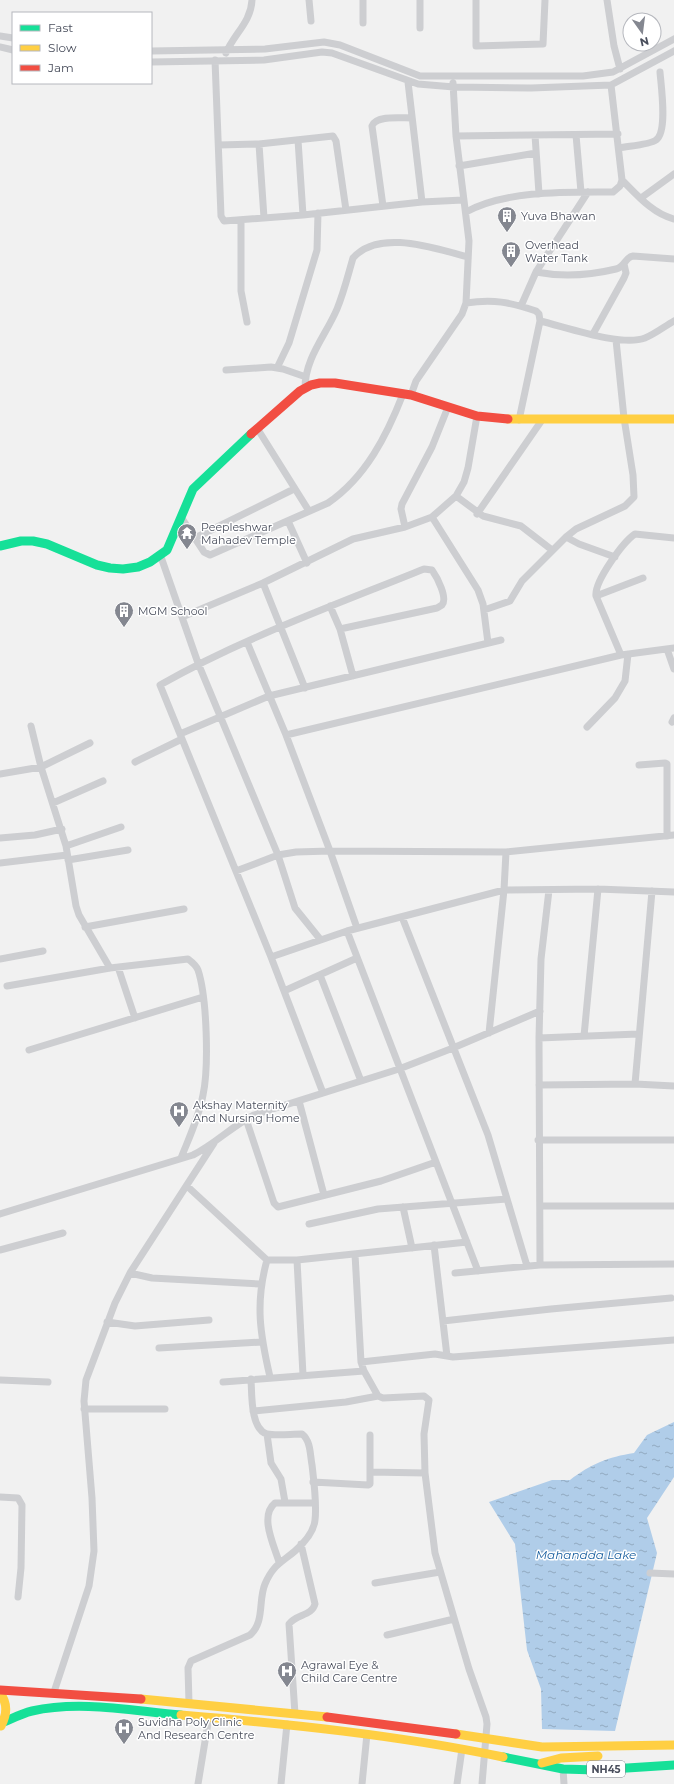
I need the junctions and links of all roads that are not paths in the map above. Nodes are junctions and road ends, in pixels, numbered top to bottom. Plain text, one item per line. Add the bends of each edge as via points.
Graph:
1 (252, 0) edge
2 (309, 0) edge
3 (363, 0) edge
4 (420, 0) edge
5 (476, 0) edge
6 (544, 0) edge
7 (607, 0) edge
8 (311, 21) dead end
9 (363, 23) dead end
10 (420, 28) dead end
11 (0, 36) edge
12 (12, 38) edge
13 (674, 39) edge
14 (0, 48) edge
15 (228, 49) junction
16 (12, 50) edge
17 (152, 51) edge
18 (674, 51) edge
19 (224, 59) junction
20 (215, 60) junction
21 (152, 62) edge
22 (620, 68) junction
23 (660, 72) dead end
24 (452, 77) junction
25 (408, 82) junction
26 (611, 85) junction
27 (454, 87) junction
28 (411, 118) junction
29 (618, 134) junction
30 (535, 135) junction
31 (576, 135) junction
32 (456, 136) junction
33 (298, 140) junction
34 (259, 144) junction
35 (219, 145) junction
36 (619, 148) junction
37 (536, 153) junction
38 (459, 166) junction
39 (674, 174) edge
40 (622, 180) junction
41 (584, 192) junction
42 (539, 194) junction
43 (640, 198) junction
44 (463, 200) junction
45 (422, 202) junction
46 (383, 206) junction
47 (346, 210) junction
48 (466, 212) junction
49 (318, 213) junction
50 (303, 214) junction
51 (264, 218) junction
52 (674, 219) edge
53 (241, 220) junction
54 (468, 257) junction
55 (674, 259) edge
56 (624, 264) junction
57 (536, 272) junction
58 (466, 303) junction
59 (521, 306) junction
60 (540, 321) junction
61 (674, 321) edge
62 (247, 322) dead end
63 (593, 334) junction
64 (616, 340) junction
65 (277, 368) junction
66 (226, 370) dead end
67 (306, 377) junction
68 (305, 388) junction
69 (407, 395) junction
70 (448, 407) junction
71 (476, 416) junction
72 (624, 418) junction
73 (674, 419) edge
74 (519, 420) junction
75 (542, 420) junction
76 (256, 428) junction
77 (294, 489) junction
78 (456, 496) junction
79 (309, 512) junction
80 (477, 514) junction
81 (181, 517) junction
82 (432, 517) junction
83 (288, 521) junction
84 (405, 527) junction
85 (566, 537) junction
86 (195, 538) junction
87 (674, 538) edge
88 (0, 546) edge
89 (552, 550) junction
90 (161, 557) junction
91 (615, 557) junction
92 (307, 562) junction
93 (643, 578) dead end
94 (263, 583) junction
95 (596, 596) junction
96 (330, 606) junction
97 (484, 610) junction
98 (182, 617) junction
99 (282, 627) junction
100 (340, 629) junction
101 (501, 640) dead end
102 (247, 642) junction
103 (488, 643) junction
104 (672, 648) edge
105 (625, 654) junction
106 (198, 663) junction
107 (674, 669) edge
108 (353, 676) junction
109 (305, 688) junction
110 (269, 696) junction
111 (220, 716) junction
112 (31, 726) dead end
113 (588, 727) dead end
114 (286, 735) junction
115 (181, 736) junction
116 (90, 743) dead end
117 (135, 762) dead end
118 (639, 765) dead end
119 (41, 767) junction
120 (0, 774) edge
121 (103, 781) dead end
122 (53, 803) junction
123 (121, 827) dead end
124 (62, 829) junction
125 (670, 835) edge
126 (0, 838) edge
127 (66, 846) junction
128 (128, 850) dead end
129 (330, 851) junction
130 (506, 852) junction
131 (278, 856) junction
132 (67, 858) junction
133 (0, 863) edge
134 (236, 871) junction
135 (598, 889) junction
136 (504, 890) junction
137 (549, 890) junction
138 (652, 891) junction
139 (674, 892) edge
140 (184, 909) dead end
141 (402, 917) junction
142 (85, 927) junction
143 (357, 928) junction
144 (347, 931) junction
145 (320, 939) junction
146 (43, 952) dead end
147 (271, 957) junction
148 (357, 958) junction
149 (0, 959) edge
150 (118, 967) junction
151 (110, 968) junction
152 (320, 975) junction
153 (7, 986) dead end
154 (284, 991) junction
155 (203, 997) junction
156 (540, 1011) junction
157 (135, 1018) junction
158 (490, 1033) junction
159 (638, 1034) junction
160 (584, 1036) junction
161 (539, 1038) junction
162 (453, 1048) junction
163 (29, 1050) dead end
164 (399, 1069) junction
165 (361, 1081) junction
166 (635, 1084) junction
167 (539, 1085) junction
168 (674, 1086) edge
169 (323, 1093) junction
170 (299, 1101) junction
171 (246, 1119) junction
172 (538, 1140) junction
173 (674, 1140) edge
174 (214, 1144) junction
175 (181, 1158) junction
176 (436, 1162) junction
177 (187, 1186) junction
178 (324, 1195) junction
179 (507, 1199) junction
180 (452, 1204) junction
181 (403, 1206) junction
182 (540, 1206) junction
183 (674, 1206) edge
184 (0, 1214) edge
185 (310, 1224) dead end
186 (63, 1233) dead end
187 (467, 1242) junction
188 (434, 1245) junction
189 (412, 1248) junction
190 (0, 1250) edge
191 (355, 1254) junction
192 (267, 1260) junction
193 (297, 1260) junction
194 (674, 1264) edge
195 (540, 1265) junction
196 (527, 1266) junction
197 (478, 1271) junction
198 (130, 1273) junction
199 (455, 1273) dead end
200 (260, 1284) junction
201 (671, 1298) dead end
202 (209, 1320) dead end
203 (107, 1322) junction
204 (443, 1322) junction
205 (674, 1340) edge
206 (262, 1342) junction
207 (159, 1348) dead end
208 (447, 1356) junction
209 (361, 1362) junction
210 (364, 1371) junction
211 (303, 1375) junction
212 (270, 1377) junction
213 (251, 1379) junction
214 (0, 1380) edge
215 (48, 1382) dead end
216 (223, 1382) dead end
217 (378, 1396) junction
218 (84, 1409) junction
219 (165, 1409) dead end
220 (253, 1411) junction
221 (267, 1434) junction
222 (370, 1435) dead end
223 (371, 1472) junction
224 (425, 1473) junction
225 (313, 1482) junction
226 (0, 1497) edge
227 (285, 1502) junction
228 (315, 1503) junction
229 (301, 1544) junction
230 (278, 1562) junction
231 (440, 1572) junction
232 (650, 1573) dead end
233 (674, 1574) edge
234 (375, 1583) dead end
235 (18, 1597) dead end
236 (454, 1619) junction
237 (387, 1635) dead end
238 (0, 1691) edge
239 (54, 1692) junction
240 (189, 1703) junction
241 (295, 1714) junction
242 (209, 1717) junction
243 (287, 1724) junction
244 (2, 1725) edge
245 (367, 1734) junction
246 (486, 1740) junction
247 (674, 1745) edge
248 (542, 1747) junction
249 (462, 1749) junction
250 (674, 1752) edge
251 (485, 1753) junction
252 (561, 1758) junction
253 (538, 1764) junction
254 (674, 1765) edge
255 (563, 1769) junction
256 (198, 1784) edge
257 (281, 1784) edge
258 (362, 1784) edge
259 (457, 1784) edge
260 (482, 1784) edge
261 (564, 1784) edge

1 - 15 street via 248,19
2 - 8 street
3 - 9 street
4 - 10 street
5 - 6 street via 476,46 543,44
7 - 22 street
11 - 12 street
13 - 22 street
14 - 16 street
15 - 17 street
15 - 19 street
15 - 24 street via 271,49 332,43 420,76
18 - 26 street
19 - 20 street
19 - 25 street via 264,60 322,52 332,53
20 - 21 street
20 - 35 street
22 - 24 street via 603,75
23 - 36 street via 662,122 659,137 654,141
24 - 27 street
25 - 27 street
25 - 28 street
26 - 27 street via 539,88
26 - 29 street
27 - 32 street
28 - 45 street
28 - 46 street via 379,120 372,126
29 - 31 street
29 - 36 street
30 - 31 street
30 - 32 street
30 - 37 street
31 - 41 street
32 - 38 street
33 - 34 street
33 - 47 street via 330,135 335,138
33 - 50 street
34 - 35 street
34 - 51 street
35 - 53 street via 221,216 226,221
36 - 40 street
37 - 38 street
37 - 42 street
38 - 44 street
39 - 43 street
40 - 41 street via 613,192
40 - 43 street
41 - 42 street
41 - 57 street
42 - 48 street via 487,202
43 - 52 street via 659,214
44 - 45 street
44 - 48 street
45 - 46 street
46 - 47 street
47 - 49 street
48 - 54 street
49 - 50 street
49 - 65 street via 317,250 289,343
50 - 51 street
51 - 53 street
53 - 62 street via 241,286
54 - 58 street
54 - 67 street via 405,243 376,245 356,255 337,309 316,347
55 - 56 street via 633,256 627,258
56 - 57 street via 616,269 568,275
56 - 63 street via 624,278
57 - 59 street
58 - 59 street via 490,300
58 - 69 street via 462,314
59 - 60 street via 536,311
60 - 63 street
60 - 74 street
61 - 64 street via 644,339
63 - 64 street
64 - 72 street
65 - 66 street
65 - 67 street
67 - 68 street
68 - 69 main road via 320,383 335,383
68 - 76 main road
69 - 70 main road
69 - 79 street via 384,438 355,480 338,496
70 - 71 main road
70 - 84 street via 432,447 402,504
71 - 74 main road
71 - 78 street via 468,468
72 - 73 main road
72 - 75 main road
72 - 85 street via 634,497 625,506 576,529
74 - 75 main road
75 - 80 street
76 - 77 street
76 - 81 main road via 193,489
77 - 79 street
77 - 86 street
78 - 80 street
78 - 82 street
79 - 83 street
80 - 89 street via 521,526
81 - 86 street
81 - 90 main road via 174,536
82 - 84 street
82 - 97 street via 472,578
83 - 86 street via 210,554 204,552
83 - 92 street
84 - 92 street via 353,539
85 - 89 street
85 - 91 street
87 - 91 street via 635,534
88 - 90 main road via 33,540 103,568 119,570 148,564
89 - 97 street via 522,581 510,602
90 - 98 street
91 - 95 street via 596,587
92 - 94 street
93 - 95 street
94 - 98 street
94 - 99 street
95 - 105 street
96 - 99 street
96 - 100 street
96 - 100 street via 428,568 435,574 444,599 442,605 437,608
97 - 103 street
98 - 106 street
99 - 102 street
99 - 109 street
100 - 108 street
101 - 103 street
102 - 106 street
102 - 110 street
103 - 108 street
104 - 105 street
104 - 107 street
105 - 113 street via 625,681 615,698
105 - 114 street
106 - 111 street
106 - 115 street via 160,685
108 - 109 street
109 - 110 street
110 - 111 street
110 - 114 street
111 - 115 street
111 - 131 street
112 - 119 street
114 - 129 street
115 - 117 street
115 - 134 street
116 - 119 street
118 - 125 street via 667,764
119 - 120 street
119 - 122 street
121 - 122 street
122 - 124 street
123 - 127 street
124 - 126 street via 35,835
124 - 127 street
125 - 130 street
127 - 132 street
128 - 132 street
129 - 130 street
129 - 131 street via 296,852
129 - 143 street
130 - 136 street
131 - 134 street
131 - 145 street via 295,908
132 - 133 street
132 - 142 street via 76,906
134 - 147 street
135 - 137 street
135 - 138 street
135 - 160 street
136 - 137 street
136 - 141 street
136 - 158 street
137 - 156 street via 541,959
138 - 139 street
138 - 159 street
140 - 142 street
141 - 143 street
141 - 162 street
142 - 151 street
143 - 144 street
144 - 145 street
144 - 148 street
145 - 147 street
146 - 149 street
147 - 154 street
148 - 152 street
148 - 164 street
150 - 151 street
150 - 155 street via 188,959 198,969
150 - 157 street
151 - 153 street
152 - 154 street
152 - 165 street
154 - 169 street
155 - 157 street
155 - 175 street via 206,1056 204,1093
156 - 158 street
156 - 161 street
157 - 163 street
158 - 162 street
159 - 160 street
159 - 166 street
160 - 161 street
161 - 167 street
162 - 164 street
162 - 179 street via 488,1135
164 - 165 street
164 - 176 street
165 - 169 street
166 - 167 street
166 - 168 street
167 - 172 street
169 - 170 street
170 - 171 street
170 - 178 street
171 - 174 street
171 - 178 street via 276,1205 281,1207
172 - 173 street
172 - 182 street
174 - 175 street
174 - 177 street
175 - 184 street
176 - 178 street via 380,1181
176 - 180 street
177 - 192 street
177 - 198 street
179 - 180 street
179 - 196 street
180 - 181 street
180 - 187 street
181 - 185 street via 369,1210
181 - 189 street
182 - 183 street
182 - 195 street
186 - 190 street
187 - 188 street
187 - 197 street
188 - 189 street
188 - 204 street
189 - 191 street
191 - 193 street
191 - 209 street
192 - 193 street
192 - 200 street
193 - 211 street
194 - 195 street
195 - 196 street
196 - 197 street
197 - 199 street
198 - 200 street via 152,1278
198 - 203 street
200 - 206 street
201 - 204 street
202 - 203 street via 135,1326
203 - 218 street via 86,1380
204 - 208 street
205 - 208 street
206 - 207 street
206 - 212 street
208 - 209 street via 435,1354
209 - 210 street
210 - 211 street
210 - 217 street
211 - 212 street
212 - 213 street
213 - 216 street
213 - 220 street
214 - 215 street
217 - 220 street via 346,1402
217 - 224 street via 424,1396 429,1400 424,1434
218 - 219 street
218 - 239 street via 94,1551 89,1586
220 - 221 street via 258,1426
221 - 225 street via 302,1434 306,1437
221 - 227 street via 271,1463 281,1479
222 - 223 street
223 - 224 street
223 - 225 street via 371,1482 368,1486
224 - 231 street via 435,1554
225 - 228 street
226 - 235 street via 18,1498 22,1505
227 - 228 street
227 - 230 street via 275,1503 268,1517
228 - 229 street via 312,1530
229 - 230 street
229 - 241 street via 315,1604 310,1613 298,1616 289,1624
230 - 240 street via 264,1585 259,1623 255,1630 250,1635 191,1661 188,1668
231 - 234 street
231 - 236 street
232 - 233 street
236 - 237 street
236 - 246 street via 486,1717
238 - 239 main road, NH45
238 - 244 main road, NH45 via 6,1708
239 - 240 main road, NH45
240 - 241 main road, NH45
241 - 246 main road, NH45
242 - 243 main road, NH45
242 - 244 main road, NH45 via 71,1707 31,1711
242 - 256 street
243 - 245 main road, NH45
243 - 257 street
245 - 249 main road, NH45
245 - 258 street
246 - 248 main road, NH45
246 - 251 street
247 - 248 main road, NH45
248 - 252 main road
249 - 251 main road, NH45
249 - 259 street
250 - 252 main road
251 - 253 main road, NH45
251 - 260 street
252 - 253 main road
253 - 255 main road, NH45
254 - 255 main road, NH45 via 596,1770
255 - 261 street

